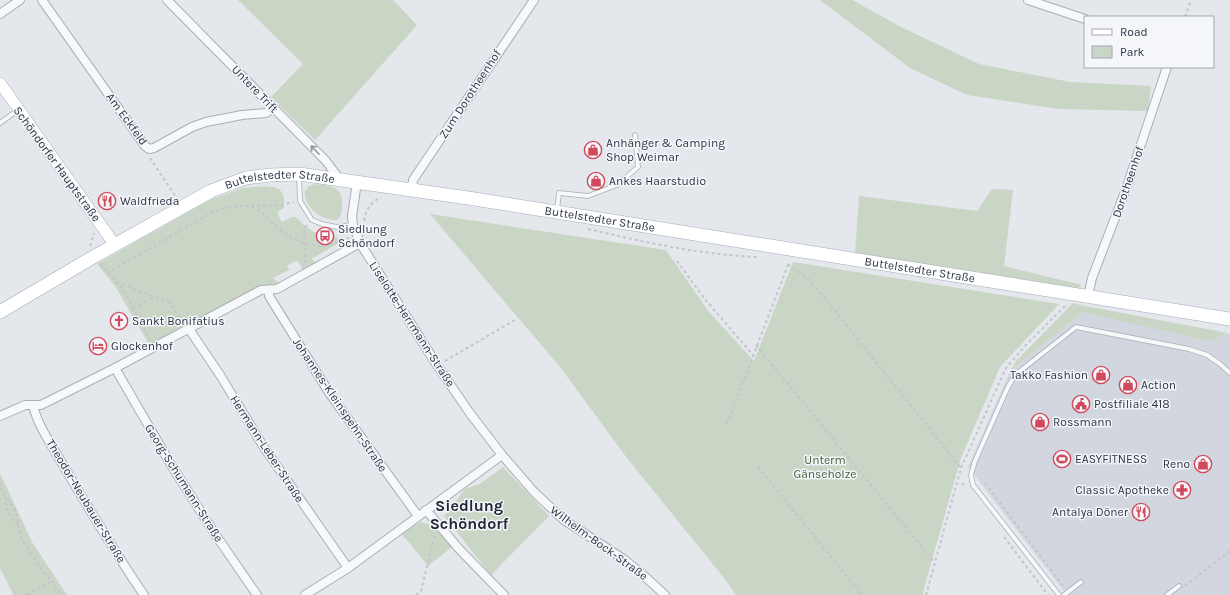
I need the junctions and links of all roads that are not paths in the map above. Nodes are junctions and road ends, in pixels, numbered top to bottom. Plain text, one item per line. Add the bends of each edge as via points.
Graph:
1 (20, 0) edge
2 (42, 0) edge
3 (167, 0) edge
4 (534, 0) edge
5 (1028, 0) edge
6 (0, 14) edge
7 (1084, 18) edge
8 (1167, 68) edge
9 (0, 83) edge
10 (273, 108) junction
11 (19, 110) junction
12 (0, 123) edge
13 (635, 135) dead end
14 (299, 174) junction
15 (340, 180) junction
16 (357, 182) junction
17 (412, 189) junction
18 (557, 212) junction
19 (353, 225) junction
20 (360, 243) junction
21 (115, 245) junction
22 (269, 290) junction
23 (1088, 296) junction
24 (0, 312) edge
25 (1230, 319) edge
26 (189, 329) junction
27 (115, 368) junction
28 (1230, 373) edge
29 (33, 405) junction
30 (0, 416) edge
31 (502, 456) junction
32 (426, 510) junction
33 (418, 516) junction
34 (348, 568) junction
35 (1081, 582) dead end
36 (1179, 586) road end
37 (1066, 594) edge
38 (144, 595) edge
39 (258, 595) edge
40 (305, 595) edge
41 (502, 595) edge
42 (665, 595) edge
43 (1059, 595) edge
44 (1167, 595) edge

1 - 6 street
2 - 10 street, Am Eckfeld via 149,149 206,122 266,113
3 - 10 street, Untere Trift
4 - 17 street, Zum Dorotheenhof via 413,180
5 - 7 street
8 - 23 street, Dorotheenhof via 1125,192 1092,278
9 - 11 street, Schöndorfer Hauptstraße
15 -> 10 street, Untere Trift via 326,161
11 - 12 lane
11 - 21 street, Schöndorfer Hauptstraße
13 - 18 lane via 638,167 617,185 588,196 559,193
14 - 15 main road, Buttelstedter Straße
14 - 19 lane via 300,201 312,220 336,227
14 - 21 main road, Buttelstedter Straße via 246,178 211,191
15 - 16 main road, Buttelstedter Straße
16 - 17 main road, Buttelstedter Straße
16 - 19 street, Liselotte-Herrmann-Straße
17 - 18 main road, Buttelstedter Straße
18 - 23 main road, Buttelstedter Straße
19 - 20 street, Liselotte-Herrmann-Straße
20 - 22 street via 277,289
20 - 31 street, Liselotte-Herrmann-Straße via 437,365
21 - 24 main road, Buttelstedter Straße
22 - 26 street via 261,290
22 - 33 street, Johannes-Kleinspehn-Straße via 281,316 330,394
23 - 25 main road, Buttelstedter Straße
26 - 27 street
26 - 34 street, Hermann-Leber-Straße via 263,446
27 - 29 street via 41,405
27 - 39 street, Georg-Schumann-Straße via 173,468
28 - 43 lane via 1207,355 1189,349 1076,327 1015,375 971,475 973,485
29 - 30 street via 24,405
29 - 38 street, Theodor-Neubauer-Straße via 45,433 94,518
31 - 32 street
31 - 42 street, Wilhelm-Bock-Straße via 535,494 564,520 625,560
32 - 33 street
32 - 41 street
33 - 34 street
34 - 40 street
35 - 37 lane
36 - 44 lane

